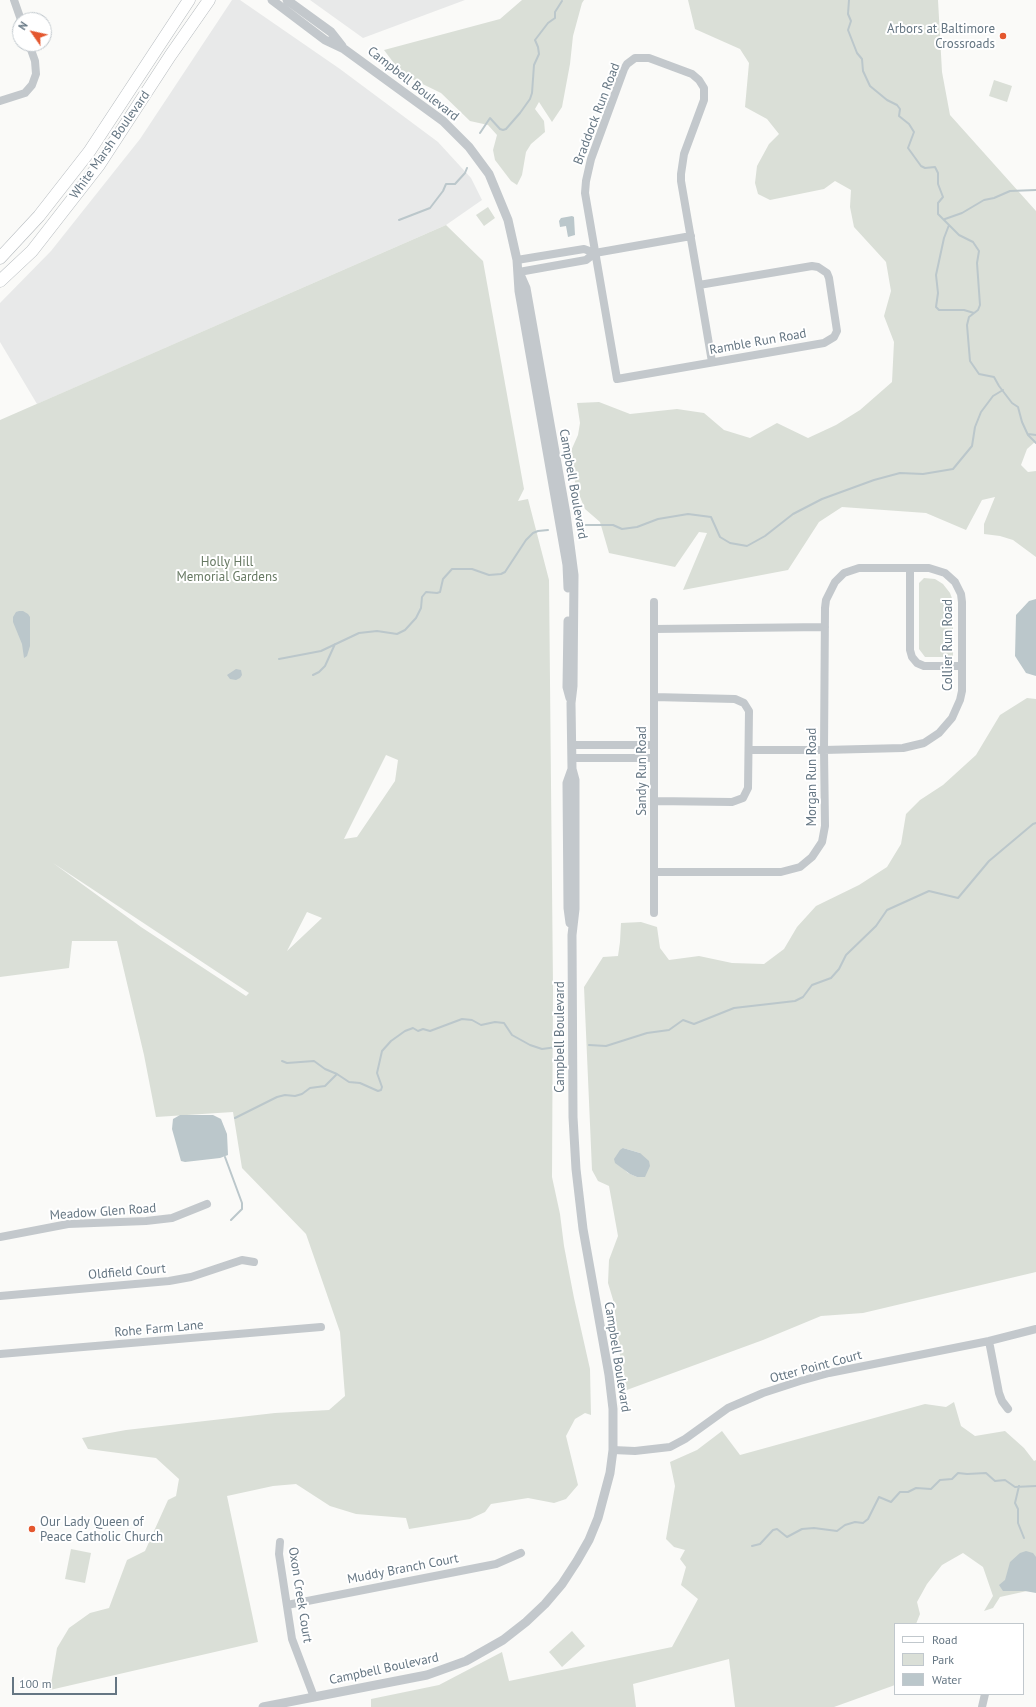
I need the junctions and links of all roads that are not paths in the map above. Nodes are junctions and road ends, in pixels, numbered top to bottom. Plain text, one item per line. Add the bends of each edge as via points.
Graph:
1 (14, 0) edge
2 (189, 0) edge
3 (209, 0) edge
4 (272, 0) edge
5 (287, 0) edge
6 (18, 12) edge
7 (344, 49) junction
8 (32, 52) edge
9 (0, 102) edge
10 (691, 236) junction
11 (595, 253) junction
12 (0, 258) edge
13 (517, 260) junction
14 (519, 272) junction
15 (0, 281) edge
16 (699, 285) junction
17 (712, 362) junction
18 (910, 568) junction
19 (654, 602) dead end
20 (825, 627) junction
21 (654, 629) junction
22 (962, 666) junction
23 (654, 697) junction
24 (572, 745) junction
25 (654, 745) junction
26 (749, 750) junction
27 (824, 750) junction
28 (572, 758) junction
29 (654, 758) junction
30 (654, 801) junction
31 (654, 872) junction
32 (654, 913) dead end
33 (206, 1204) dead end
34 (0, 1237) edge
35 (254, 1262) dead end
36 (0, 1296) edge
37 (321, 1327) dead end
38 (1036, 1329) edge
39 (989, 1341) junction
40 (0, 1354) edge
41 (1008, 1409) dead end
42 (613, 1450) junction
43 (280, 1542) dead end
44 (521, 1553) dead end
45 (287, 1605) junction
46 (985, 1695) edge
47 (314, 1698) junction
48 (263, 1707) edge
49 (982, 1707) edge

1 - 6 street
2 - 12 main road, White Marsh Boulevard via 89,152 40,216
3 - 15 main road, White Marsh Boulevard via 99,165 32,251
4 - 7 street, Campbell Boulevard via 325,40
5 - 7 street, Campbell Boulevard via 331,32
7 - 13 street, Campbell Boulevard via 443,121 469,147 489,174 499,196 508,220
8 - 9 street via 36,74 32,85 25,93
10 - 11 street
10 - 11 street, Braddock Run Road via 681,168 704,100 704,88 700,80 692,74 640,57 631,61 624,69 588,168 585,193
10 - 16 street, Braddock Run Road
11 - 13 street via 584,249
11 - 14 street via 586,260
11 - 17 street, Ramble Run Road via 617,379
13 - 14 street, Campbell Boulevard
14 - 24 street, Campbell Boulevard via 526,288 572,555
16 - 17 street, Braddock Run Road
16 - 17 street, Ramble Run Road via 812,266 827,273 830,285 837,327 836,334 831,340
18 - 20 street, Collier Run Road via 859,568 844,573 835,582 826,600
18 - 22 street, Collier Run Road via 940,570 958,587 962,602
18 - 22 street via 912,658 924,666
19 - 21 street, Sandy Run Road
20 - 21 street
20 - 27 street, Morgan Run Road
21 - 23 street, Sandy Run Road
22 - 27 street, Collier Run Road via 962,691 957,709 946,726 930,739 903,748
23 - 25 street, Sandy Run Road
23 - 26 street via 742,701 749,711
24 - 25 street
24 - 28 street, Campbell Boulevard
25 - 29 street, Sandy Run Road
26 - 27 street, Collier Run Road
26 - 30 street via 748,788 740,800
27 - 31 street, Morgan Run Road via 824,833 818,850 805,863 794,870 781,872
28 - 29 street
28 - 42 street, Campbell Boulevard via 575,780 572,1055 576,1169 583,1229 611,1389
29 - 30 street, Sandy Run Road
30 - 31 street, Sandy Run Road
31 - 32 street, Sandy Run Road
33 - 34 street, Meadow Glen Road via 172,1218 68,1224
35 - 36 street, Oldfield Court via 242,1260 191,1277 169,1281
37 - 40 street, Rohe Farm Lane
38 - 39 street, Otter Point Court
39 - 41 street via 999,1393
39 - 42 street, Otter Point Court via 800,1381 728,1408 685,1439 670,1446 635,1451
42 - 47 street, Campbell Boulevard via 605,1496 589,1540 562,1584 526,1622 485,1651 443,1670
43 - 45 street, Oxon Creek Court via 279,1554
44 - 45 street, Muddy Branch Court via 496,1564
45 - 47 street, Oxon Creek Court via 292,1639
46 - 49 street
47 - 48 street, Campbell Boulevard

